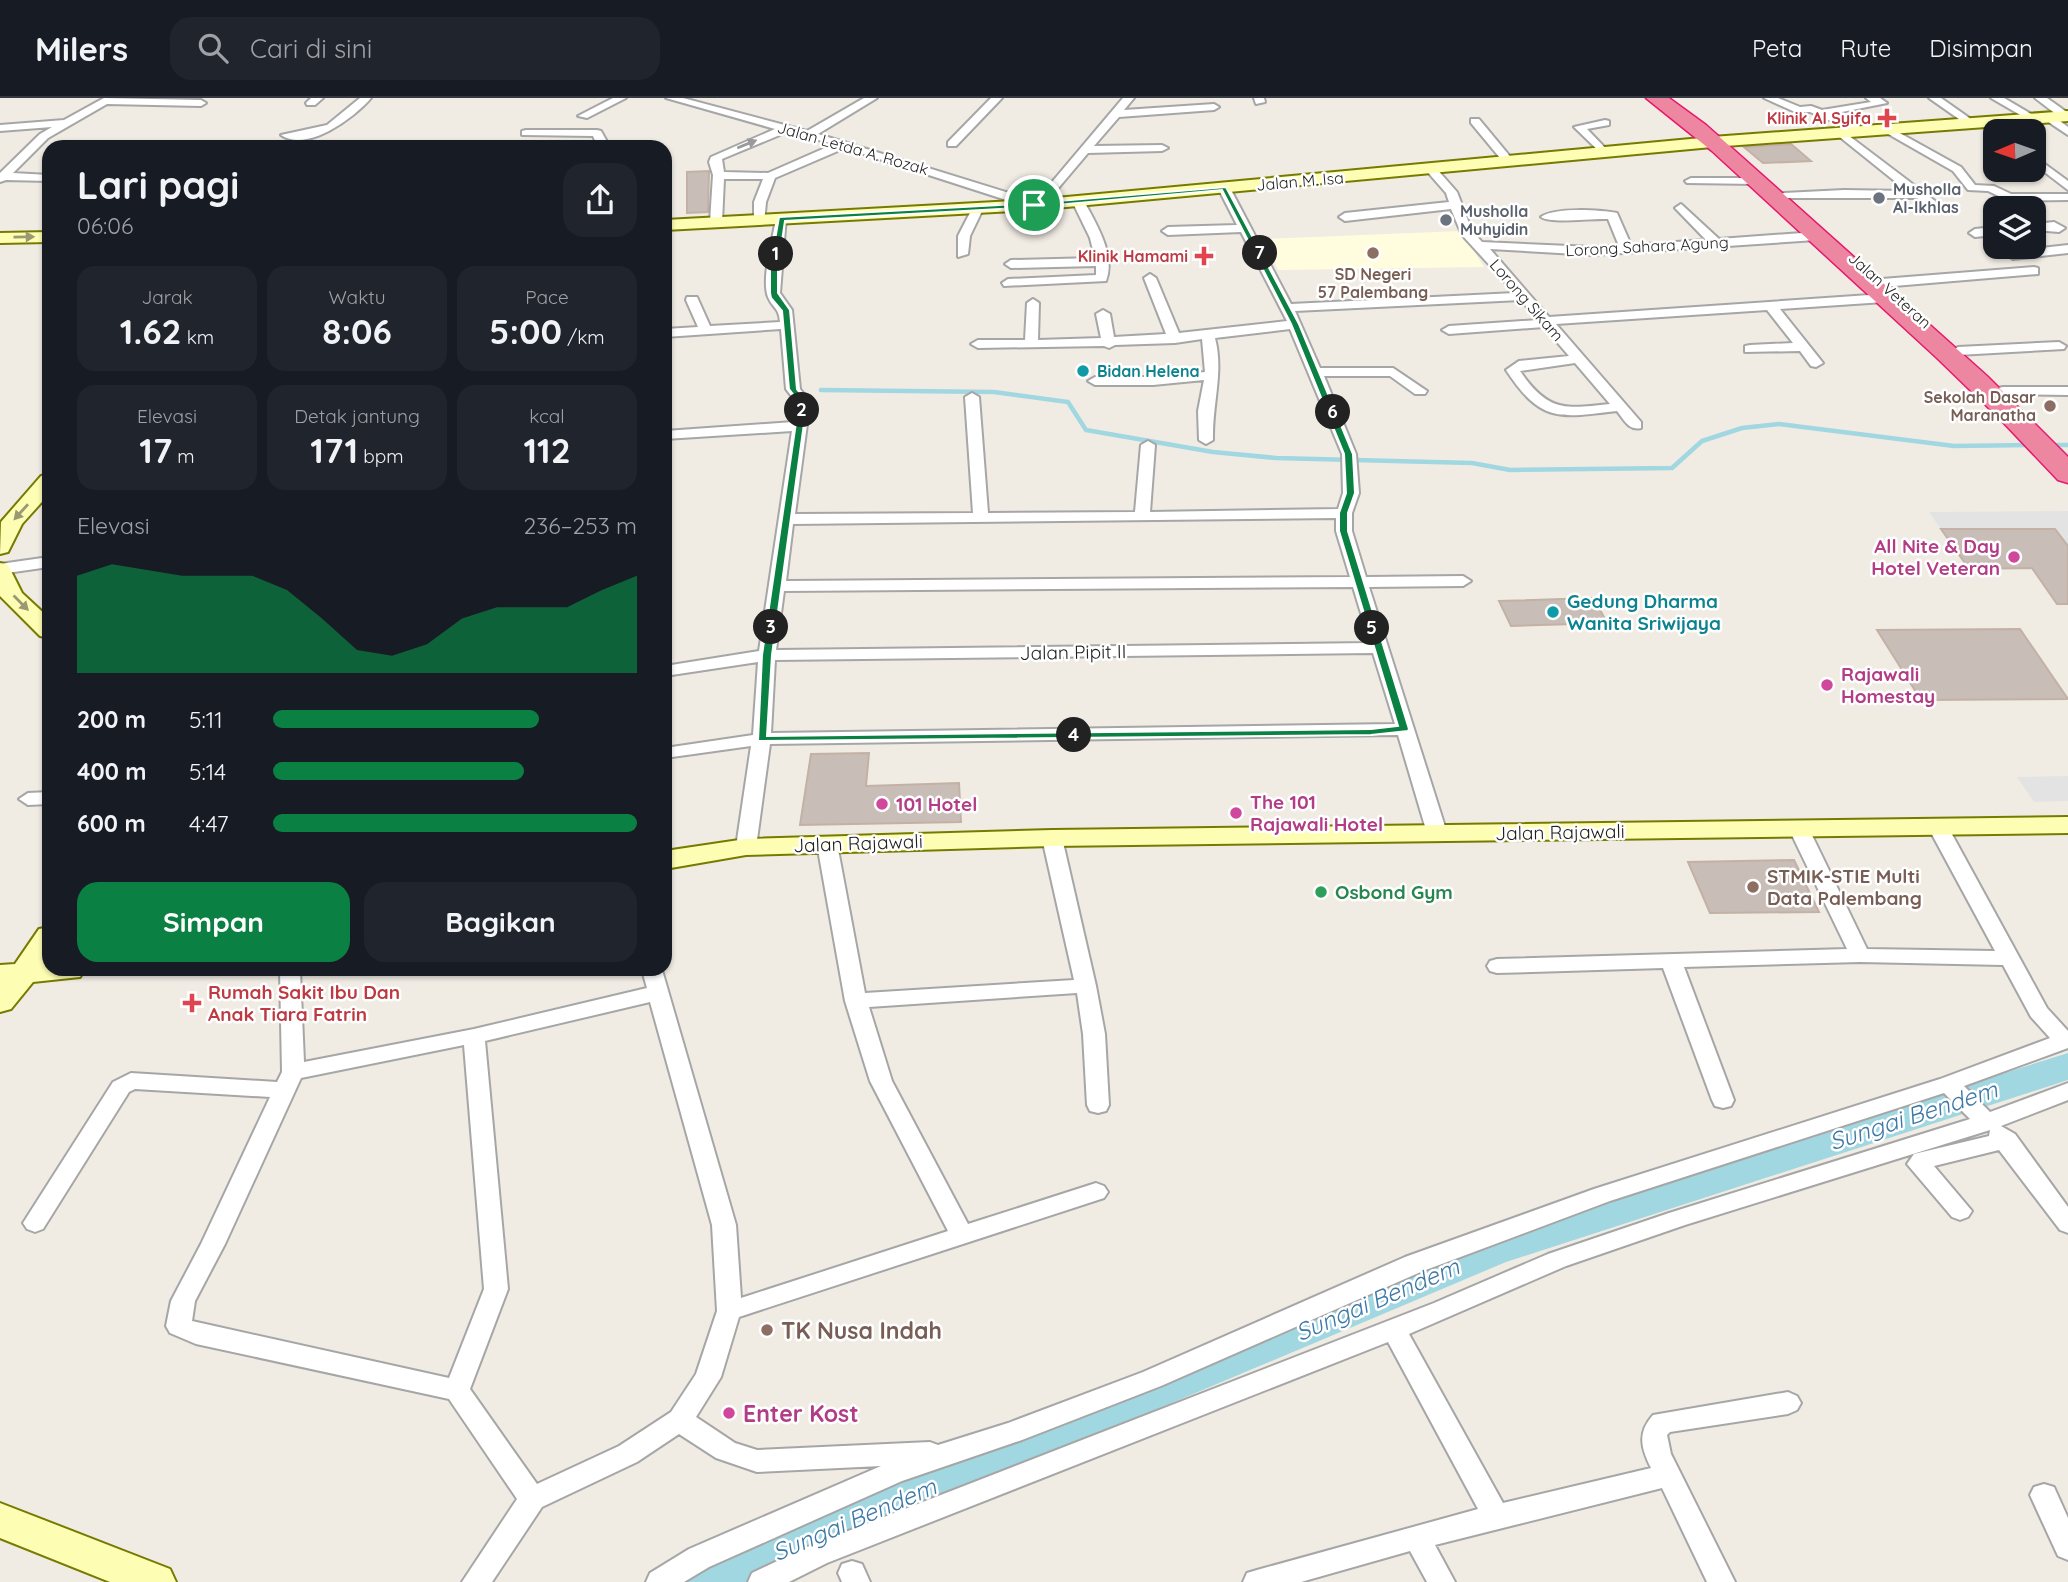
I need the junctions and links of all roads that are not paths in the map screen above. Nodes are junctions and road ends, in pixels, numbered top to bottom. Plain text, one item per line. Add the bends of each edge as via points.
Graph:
1 (366, 98) edge
2 (621, 98) edge
3 (671, 98) edge
4 (852, 98) edge
5 (997, 98) edge
6 (1769, 98) edge
7 (1871, 98) edge
8 (1934, 98) edge
9 (1996, 98) edge
10 (2040, 98) edge
11 (870, 99) edge
12 (1132, 99) edge
13 (580, 101) dead end
14 (1669, 102) edge
15 (201, 103) dead end
16 (605, 106) junction
17 (1214, 107) dead end
18 (1820, 113) junction
19 (1115, 114) junction
20 (583, 116) dead end
21 (2041, 118) junction
22 (2035, 119) edge
23 (1475, 121) dead end
24 (2067, 121) edge
25 (1970, 122) junction
26 (66, 123) junction
27 (1605, 123) dead end
28 (1983, 124) edge
29 (1693, 126) junction
30 (0, 128) edge
31 (787, 128) junction
32 (1886, 129) junction
33 (1861, 131) junction
34 (1840, 132) junction
35 (526, 133) dead end
36 (809, 134) junction
37 (286, 135) dead end
38 (601, 140) edge
39 (1718, 142) junction
40 (844, 144) junction
41 (953, 144) dead end
42 (1673, 146) junction
43 (30, 148) junction
44 (42, 148) edge
45 (1161, 148) dead end
46 (1084, 150) junction
47 (1604, 152) junction
48 (1509, 162) junction
49 (15, 164) junction
50 (37, 164) dead end
51 (2046, 168) edge
52 (1431, 169) junction
53 (717, 171) junction
54 (770, 176) junction
55 (2, 177) edge
56 (42, 178) edge
57 (1691, 181) dead end
58 (1756, 181) junction
59 (2067, 185) edge
60 (1224, 188) junction
61 (1919, 195) junction
62 (1784, 196) junction
63 (2068, 197) edge
64 (1078, 201) junction
65 (1931, 202) dead end
66 (1030, 204) junction
67 (1457, 205) junction
68 (1681, 208) dead end
69 (976, 209) junction
70 (1345, 217) dead end
71 (1547, 217) dead end
72 (782, 219) junction
73 (760, 220) junction
74 (716, 222) junction
75 (672, 225) edge
76 (2046, 226) edge
77 (1246, 228) junction
78 (2065, 230) edge
79 (1168, 231) dead end
80 (1983, 232) edge
81 (1975, 233) dead end
82 (1816, 236) junction
83 (42, 237) edge
84 (0, 238) edge
85 (1716, 243) junction
86 (1479, 245) junction
87 (1627, 249) junction
88 (2068, 249) edge
89 (2046, 251) edge
90 (962, 254) dead end
91 (1103, 262) junction
92 (1011, 264) dead end
93 (2034, 271) dead end
94 (1150, 278) dead end
95 (1008, 283) dead end
96 (1883, 290) junction
97 (1524, 296) junction
98 (692, 300) dead end
99 (1033, 303) dead end
100 (1770, 305) junction
101 (1285, 308) junction
102 (1103, 314) dead end
103 (1547, 322) junction
104 (1295, 324) junction
105 (788, 325) junction
106 (1449, 330) dead end
107 (706, 331) junction
108 (672, 333) edge
109 (1208, 336) junction
110 (1175, 339) junction
111 (978, 344) dead end
112 (1109, 344) junction
113 (1031, 345) junction
114 (1801, 346) junction
115 (2059, 346) dead end
116 (1750, 349) dead end
117 (1958, 351) junction
118 (1577, 359) junction
119 (1816, 363) dead end
120 (1317, 372) junction
121 (1213, 376) junction
122 (1095, 381) dead end
123 (1420, 391) dead end
124 (2003, 391) junction
125 (2068, 391) edge
126 (972, 397) dead end
127 (1619, 408) junction
128 (1636, 425) dead end
129 (799, 426) junction
130 (672, 435) edge
131 (1206, 440) dead end
132 (1148, 445) dead end
133 (2056, 452) edge
134 (42, 489) edge
135 (1344, 513) junction
136 (1142, 517) junction
137 (981, 518) junction
138 (787, 519) junction
139 (0, 547) edge
140 (42, 563) edge
141 (0, 569) edge
142 (1357, 581) junction
143 (1463, 581) dead end
144 (777, 586) junction
145 (42, 625) edge
146 (1378, 648) junction
147 (767, 655) junction
148 (672, 670) edge
149 (1404, 729) junction
150 (761, 739) junction
151 (672, 752) edge
152 (28, 799) dead end
153 (42, 799) edge
154 (2068, 825) edge
155 (1938, 827) junction
156 (1799, 829) junction
157 (1437, 833) junction
158 (1052, 838) junction
159 (827, 844) junction
160 (746, 847) junction
161 (672, 859) edge
162 (42, 944) edge
163 (1860, 955) junction
164 (2009, 958) junction
165 (1671, 961) junction
166 (1497, 967) dead end
167 (20, 971) edge
168 (42, 971) edge
169 (289, 976) edge
170 (654, 981) edge
171 (1086, 986) junction
172 (856, 1001) junction
173 (0, 1002) edge
174 (474, 1036) junction
175 (2066, 1040) edge
176 (289, 1081) junction
177 (1951, 1087) junction
178 (2068, 1091) edge
179 (1723, 1100) dead end
180 (1098, 1105) dead end
181 (1986, 1121) junction
182 (2007, 1140) junction
183 (1096, 1192) dead end
184 (1960, 1211) dead end
185 (34, 1223) dead end
186 (2068, 1224) edge
187 (962, 1235) junction
188 (729, 1311) junction
189 (1394, 1329) junction
190 (457, 1390) junction
191 (1788, 1403) dead end
192 (680, 1420) junction
193 (951, 1451) junction
194 (1669, 1475) junction
195 (2044, 1495) dead end
196 (532, 1499) junction
197 (1496, 1516) junction
198 (0, 1520) edge
199 (1418, 1539) junction
200 (2068, 1548) edge
201 (156, 1582) edge
202 (476, 1582) edge
203 (660, 1582) edge
204 (762, 1582) edge
205 (1257, 1582) edge
206 (1441, 1582) edge
207 (1721, 1582) edge

1 - 37 street via 327,131
2 - 16 street
3 - 31 street, Jalan Letda A. Rozak
4 - 11 street
5 - 41 street
6 - 18 street
7 - 18 street via 1882,103
8 - 25 street
9 - 21 street
10 - 24 street
11 - 36 street
12 - 19 street
13 - 16 street
14 - 29 highway
14 - 39 highway
15 - 26 street via 108,100
16 - 20 street
17 - 19 street
18 - 33 street
19 - 46 street
21 - 22 street, Jalan M. Isa
21 - 24 street, Jalan M. Isa
23 - 48 street
25 - 28 street, Jalan M. Isa
25 - 32 street, Jalan M. Isa
26 - 30 street
26 - 43 street
27 - 47 street via 1579,127
29 - 39 highway
29 - 42 highway via 1689,138
31 - 36 street, Jalan Letda A. Rozak
53 -> 31 street via 715,159 721,154
32 - 33 street, Jalan M. Isa
32 - 63 street via 1957,169 1974,188 1990,188 2009,198
33 - 34 street, Jalan M. Isa
34 - 39 street, Jalan M. Isa
34 - 61 street
35 - 38 street via 597,129
36 - 40 street, Jalan Letda A. Rozak
39 - 42 street, Jalan M. Isa
39 - 58 highway, Jalan Veteran
39 - 62 highway, Jalan Veteran
40 - 54 street
40 - 66 street, Jalan Letda A. Rozak
42 - 47 street, Jalan M. Isa
43 - 44 street
43 - 49 street
45 - 46 street
46 - 66 street via 1051,190
47 - 48 street, Jalan M. Isa
48 - 52 street, Jalan M. Isa
49 - 50 street
49 - 55 street
51 - 59 street
52 - 60 street, Jalan M. Isa
52 - 67 street, Lorong Sikam
53 - 54 street
53 - 74 street
54 - 73 street via 760,202
55 - 56 street
57 - 58 street
58 - 82 highway, Jalan Veteran
60 - 64 street, Jalan M. Isa
60 - 77 street
61 - 62 street
61 - 65 street
62 - 96 highway, Jalan Veteran
64 - 66 street, Jalan M. Isa
64 - 91 street
66 - 69 street, Jalan M. Isa
67 - 70 street
67 - 86 street, Lorong Sikam via 1462,227
68 - 85 street
69 - 72 street, Jalan M. Isa
69 - 90 street
71 - 87 street via 1613,216
72 - 73 street, Jalan M. Isa
72 - 105 street via 774,293 786,310
73 - 74 street, Jalan M. Isa
74 - 75 street, Jalan M. Isa
76 - 78 street
77 - 79 street
77 - 101 street
80 - 81 street
82 - 85 street, Lorong Sahara Agung
82 - 96 highway, Jalan Veteran
84 -> 83 street
85 - 87 street, Lorong Sahara Agung
86 - 87 street, Lorong Sahara Agung
86 - 97 street, Lorong Sikam
88 - 89 street
91 - 92 street
91 - 95 street via 1102,276 1097,279
93 - 96 street
94 - 110 street
96 - 100 street
96 - 117 highway, Jalan Veteran
96 - 133 highway, Jalan Veteran
97 - 101 street
97 - 103 street, Lorong Sikam
98 - 107 street
99 - 113 street
100 - 103 street
100 - 114 street
101 - 104 street
102 - 112 street
103 - 106 street
103 - 118 street, Lorong Sikam
104 - 109 street
104 - 120 street
105 - 107 street
105 - 129 street via 793,389 803,402
107 - 108 street
109 - 110 street
109 - 121 street
110 - 112 street
111 - 113 street
112 - 113 street
114 - 116 street
114 - 119 street
115 - 117 street
117 - 124 highway, Jalan Veteran
118 - 127 street, Lorong Sikam
118 - 127 street via 1519,365 1513,370 1549,410
120 - 123 street via 1393,372
120 - 135 street via 1350,460 1351,493
121 - 122 street
121 - 131 street via 1205,415
124 - 125 street
124 - 133 highway, Jalan Veteran
126 - 137 street
127 - 128 street, Lorong Sikam
129 - 130 street
129 - 138 street
132 - 136 street
134 -> 139 street via 12,522
135 - 136 street
135 - 142 street
136 - 137 street
137 - 138 street
138 - 144 street
140 - 141 street
141 -> 145 street via 12,596
142 - 143 street
142 - 144 street
142 - 146 street
144 - 147 street
146 - 147 street, Jalan Pipit II
146 - 149 street
147 - 148 street, Jalan Pipit II
147 - 150 street
149 - 150 street
149 - 157 street
150 - 151 street
150 - 160 street
152 - 153 street
154 - 155 street, Jalan Rajawali
155 - 156 street, Jalan Rajawali
155 - 164 street
156 - 157 street, Jalan Rajawali
156 - 163 street
157 - 158 street, Jalan Rajawali
158 - 159 street, Jalan Rajawali
158 - 171 street
159 - 160 street, Jalan Rajawali
159 - 172 street
160 - 161 street, Jalan Rajawali
162 - 167 street
163 - 164 street
163 - 165 street
164 - 175 street via 2041,1015
165 - 166 street
165 - 179 street
167 - 168 street
167 - 173 street
169 - 176 street
170 - 174 street
170 - 188 street via 723,1226
171 - 172 street
171 - 180 street
172 - 187 street via 881,1081
174 - 176 street
174 - 190 street via 496,1289
175 - 177 street
176 - 185 street via 131,1081 121,1087
176 - 190 street via 183,1301 179,1326 197,1335
177 - 181 street
177 - 193 street via 1602,1195 1391,1274 1152,1380
178 - 181 street
181 - 182 street
181 - 189 street via 1557,1260
182 - 184 street via 1919,1164
182 - 186 street
183 - 187 street
187 - 188 street
188 - 192 street via 708,1377
189 - 197 street
189 - 204 street via 817,1555
190 - 196 street
191 - 194 street via 1662,1423 1653,1436 1654,1447
192 - 193 street via 712,1443 757,1461
192 - 196 street via 628,1454
193 - 203 street via 699,1558
194 - 197 street
194 - 207 street
195 - 200 street
196 - 202 street
197 - 199 street
198 - 201 street
199 - 205 street
199 - 206 street

